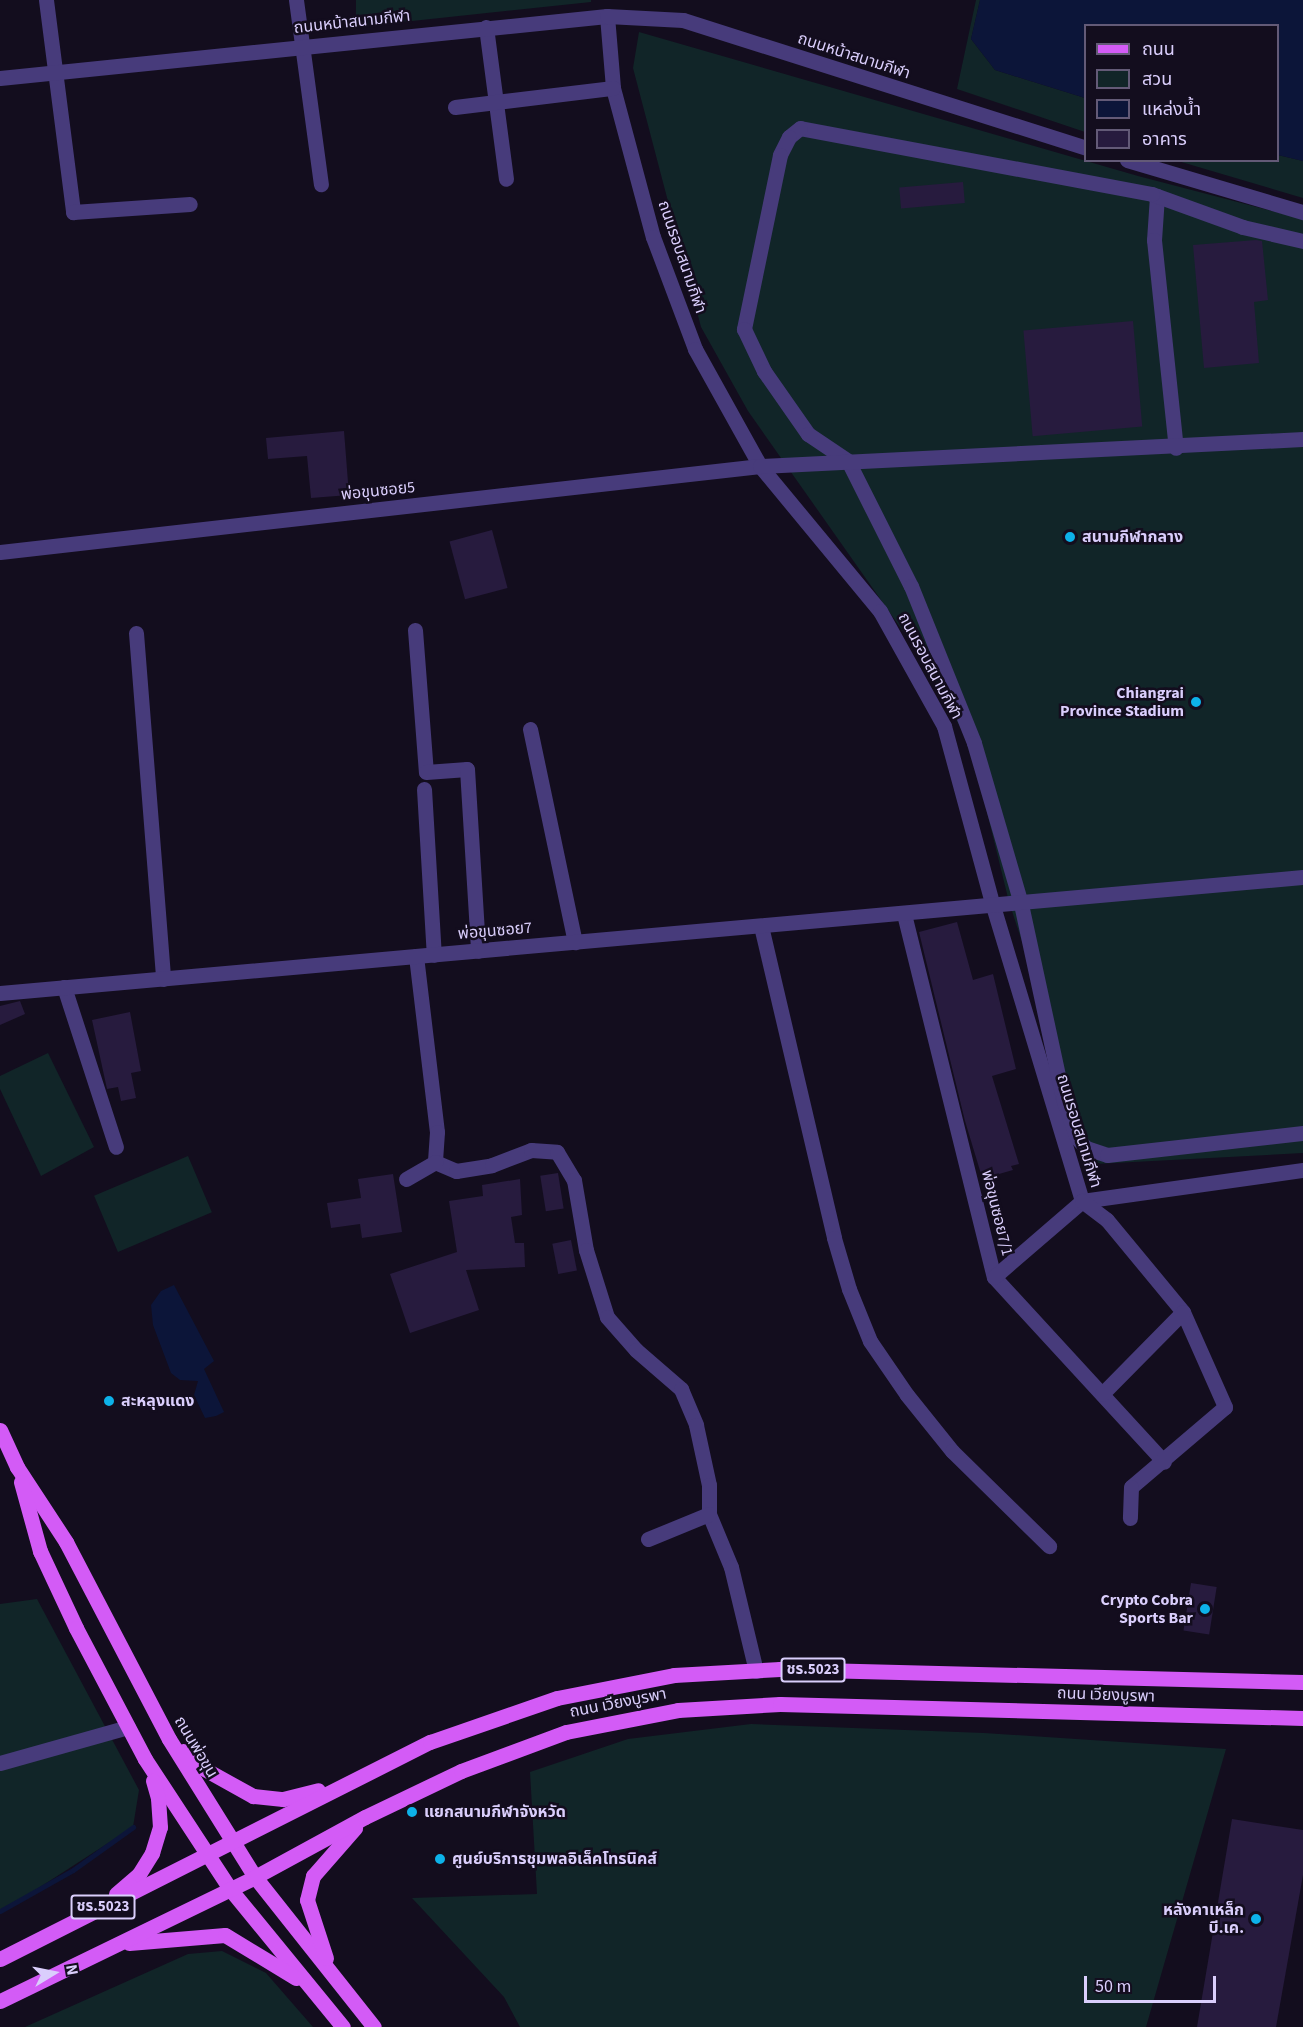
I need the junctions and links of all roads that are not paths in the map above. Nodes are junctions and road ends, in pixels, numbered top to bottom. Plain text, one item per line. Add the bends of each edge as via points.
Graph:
1 (46, 0) edge
2 (296, 0) edge
3 (607, 16) junction
4 (486, 27) junction
5 (302, 46) junction
6 (55, 72) junction
7 (0, 78) edge
8 (613, 88) junction
9 (496, 102) junction
10 (455, 107) dead end
11 (1084, 147) edge
12 (1134, 162) edge
13 (506, 179) dead end
14 (321, 184) dead end
15 (1157, 196) junction
16 (190, 204) dead end
17 (1303, 212) edge
18 (1303, 241) edge
19 (1303, 439) edge
20 (1176, 448) junction
21 (848, 461) junction
22 (760, 466) junction
23 (0, 552) edge
24 (415, 630) dead end
25 (136, 633) dead end
26 (530, 729) dead end
27 (424, 789) dead end
28 (1303, 877) edge
29 (1021, 904) junction
30 (993, 906) junction
31 (904, 914) junction
32 (761, 926) junction
33 (575, 942) junction
34 (478, 951) junction
35 (434, 955) junction
36 (416, 956) junction
37 (163, 978) junction
38 (64, 987) junction
39 (0, 993) edge
40 (1303, 1133) edge
41 (116, 1147) dead end
42 (435, 1162) junction
43 (1303, 1170) edge
44 (406, 1179) dead end
45 (1082, 1201) junction
46 (994, 1277) junction
47 (1183, 1312) junction
48 (1102, 1394) junction
49 (0, 1430) edge
50 (1164, 1462) junction
51 (17, 1467) junction
52 (709, 1514) junction
53 (1130, 1518) dead end
54 (648, 1539) dead end
55 (1049, 1546) dead end
56 (756, 1671) junction
57 (1303, 1682) edge
58 (1303, 1718) edge
59 (128, 1726) junction
60 (169, 1739) junction
61 (145, 1759) junction
62 (0, 1763) edge
63 (342, 1784) junction
64 (365, 1817) junction
65 (233, 1841) junction
66 (207, 1854) junction
67 (255, 1877) junction
68 (230, 1889) junction
69 (101, 1908) junction
70 (116, 1944) junction
71 (0, 1959) edge
72 (332, 1974) junction
73 (309, 1986) junction
74 (0, 2001) edge
75 (344, 2027) edge
76 (374, 2027) edge

1 - 6 street
2 - 5 street
3 - 4 street, ถนนหน้าสนามกีฬา
3 - 8 street, ถนนรอบสนามกีฬา
3 - 11 street, ถนนหน้าสนามกีฬา via 683,20
4 - 5 street, ถนนหน้าสนามกีฬา
4 - 9 street
5 - 6 street, ถนนหน้าสนามกีฬา
5 - 14 street
6 - 7 street, ถนนหน้าสนามกีฬา
6 - 16 street via 73,212
8 - 9 street
8 - 22 street, ถนนรอบสนามกีฬา via 653,237 695,349
9 - 10 street
9 - 13 street
12 - 17 street
15 - 18 street via 1243,227
15 - 20 street via 1154,240
15 - 21 street via 800,128 789,137 780,155 744,329 764,371 808,434
19 - 20 street, พ่อขุนซอย5
20 - 21 street, พ่อขุนซอย5
21 - 22 street, พ่อขุนซอย5
21 - 29 street via 911,586 974,743
22 - 23 street, พ่อขุนซอย5
22 - 30 street, ถนนรอบสนามกีฬา via 880,610 944,726
24 - 34 street via 426,771 466,769
25 - 37 street
26 - 33 street
27 - 35 street
28 - 29 street, พ่อขุนซอย7
29 - 30 street, พ่อขุนซอย7
29 - 40 street via 1063,1099 1077,1138 1086,1148 1107,1155
30 - 31 street, พ่อขุนซอย7
30 - 45 street, ถนนรอบสนามกีฬา
31 - 32 street, พ่อขุนซอย7
31 - 46 street, พ่อขุนซอย7/1
32 - 33 street, พ่อขุนซอย7
32 - 55 street via 834,1238 870,1341 952,1451
33 - 34 street, พ่อขุนซอย7
34 - 35 street, พ่อขุนซอย7
35 - 36 street, พ่อขุนซอย7
36 - 37 street, พ่อขุนซอย7
36 - 42 street via 437,1132
37 - 38 street, พ่อขุนซอย7
38 - 39 street, พ่อขุนซอย7
38 - 41 street
42 - 44 street
42 - 52 street via 456,1171 492,1165 531,1150 557,1152 574,1180 586,1250 607,1317 636,1350 681,1389 696,1425 709,1485
43 - 45 street, ถนนรอบสนามกีฬา
45 - 46 street
45 - 47 street via 1107,1220
46 - 48 street, พ่อขุนซอย7/1
47 - 48 street
47 - 50 street via 1225,1407
48 - 50 street, พ่อขุนซอย7/1
49 - 51 main road, ถนนพ่อขุน
50 - 53 street via 1131,1487
51 - 59 main road, ถนนพ่อขุน via 39,1551
51 - 60 main road, ถนนพ่อขุน via 66,1542
52 - 54 street
52 - 56 street via 731,1568
56 - 57 main road, ถนน เวียงบูรพา / ชร.5023
56 - 63 main road, ถนน เวียงบูรพา / ชร.5023 via 674,1675 556,1698 430,1742
58 - 64 main road, ถนน เวียงบูรพา / ชร.5023 via 780,1704 678,1710 566,1732 461,1771
59 - 61 main road, ถนนพ่อขุน
59 - 62 street
60 - 63 main road via 199,1766 253,1796 283,1799
60 - 65 main road, ถนนพ่อขุน
61 - 66 main road, ถนนพ่อขุน
61 - 69 main road via 158,1798 159,1827 152,1853 139,1874
63 - 65 main road, ถนน เวียงบูรพา / ชร.5023
64 - 67 main road, ถนน เวียงบูรพา / ชร.5023
64 - 72 main road via 313,1876 307,1900
65 - 66 main road, ถนน เวียงบูรพา / ชร.5023
65 - 67 main road, ถนนพ่อขุน
66 - 68 main road, ถนนพ่อขุน
66 - 69 main road, ถนน เวียงบูรพา / ชร.5023
67 - 68 main road, ถนน เวียงบูรพา / ชร.5023
67 - 72 main road, ถนนพ่อขุน
68 - 70 main road, ถนน เวียงบูรพา / ชร.5023
68 - 73 main road, ถนนพ่อขุน
69 - 71 main road, ถนน เวียงบูรพา / ชร.5023
70 - 73 main road via 225,1935
70 - 74 main road, ถนน เวียงบูรพา / ชร.5023
72 - 76 main road, ถนนพ่อขุน
73 - 75 main road, ถนนพ่อขุน

